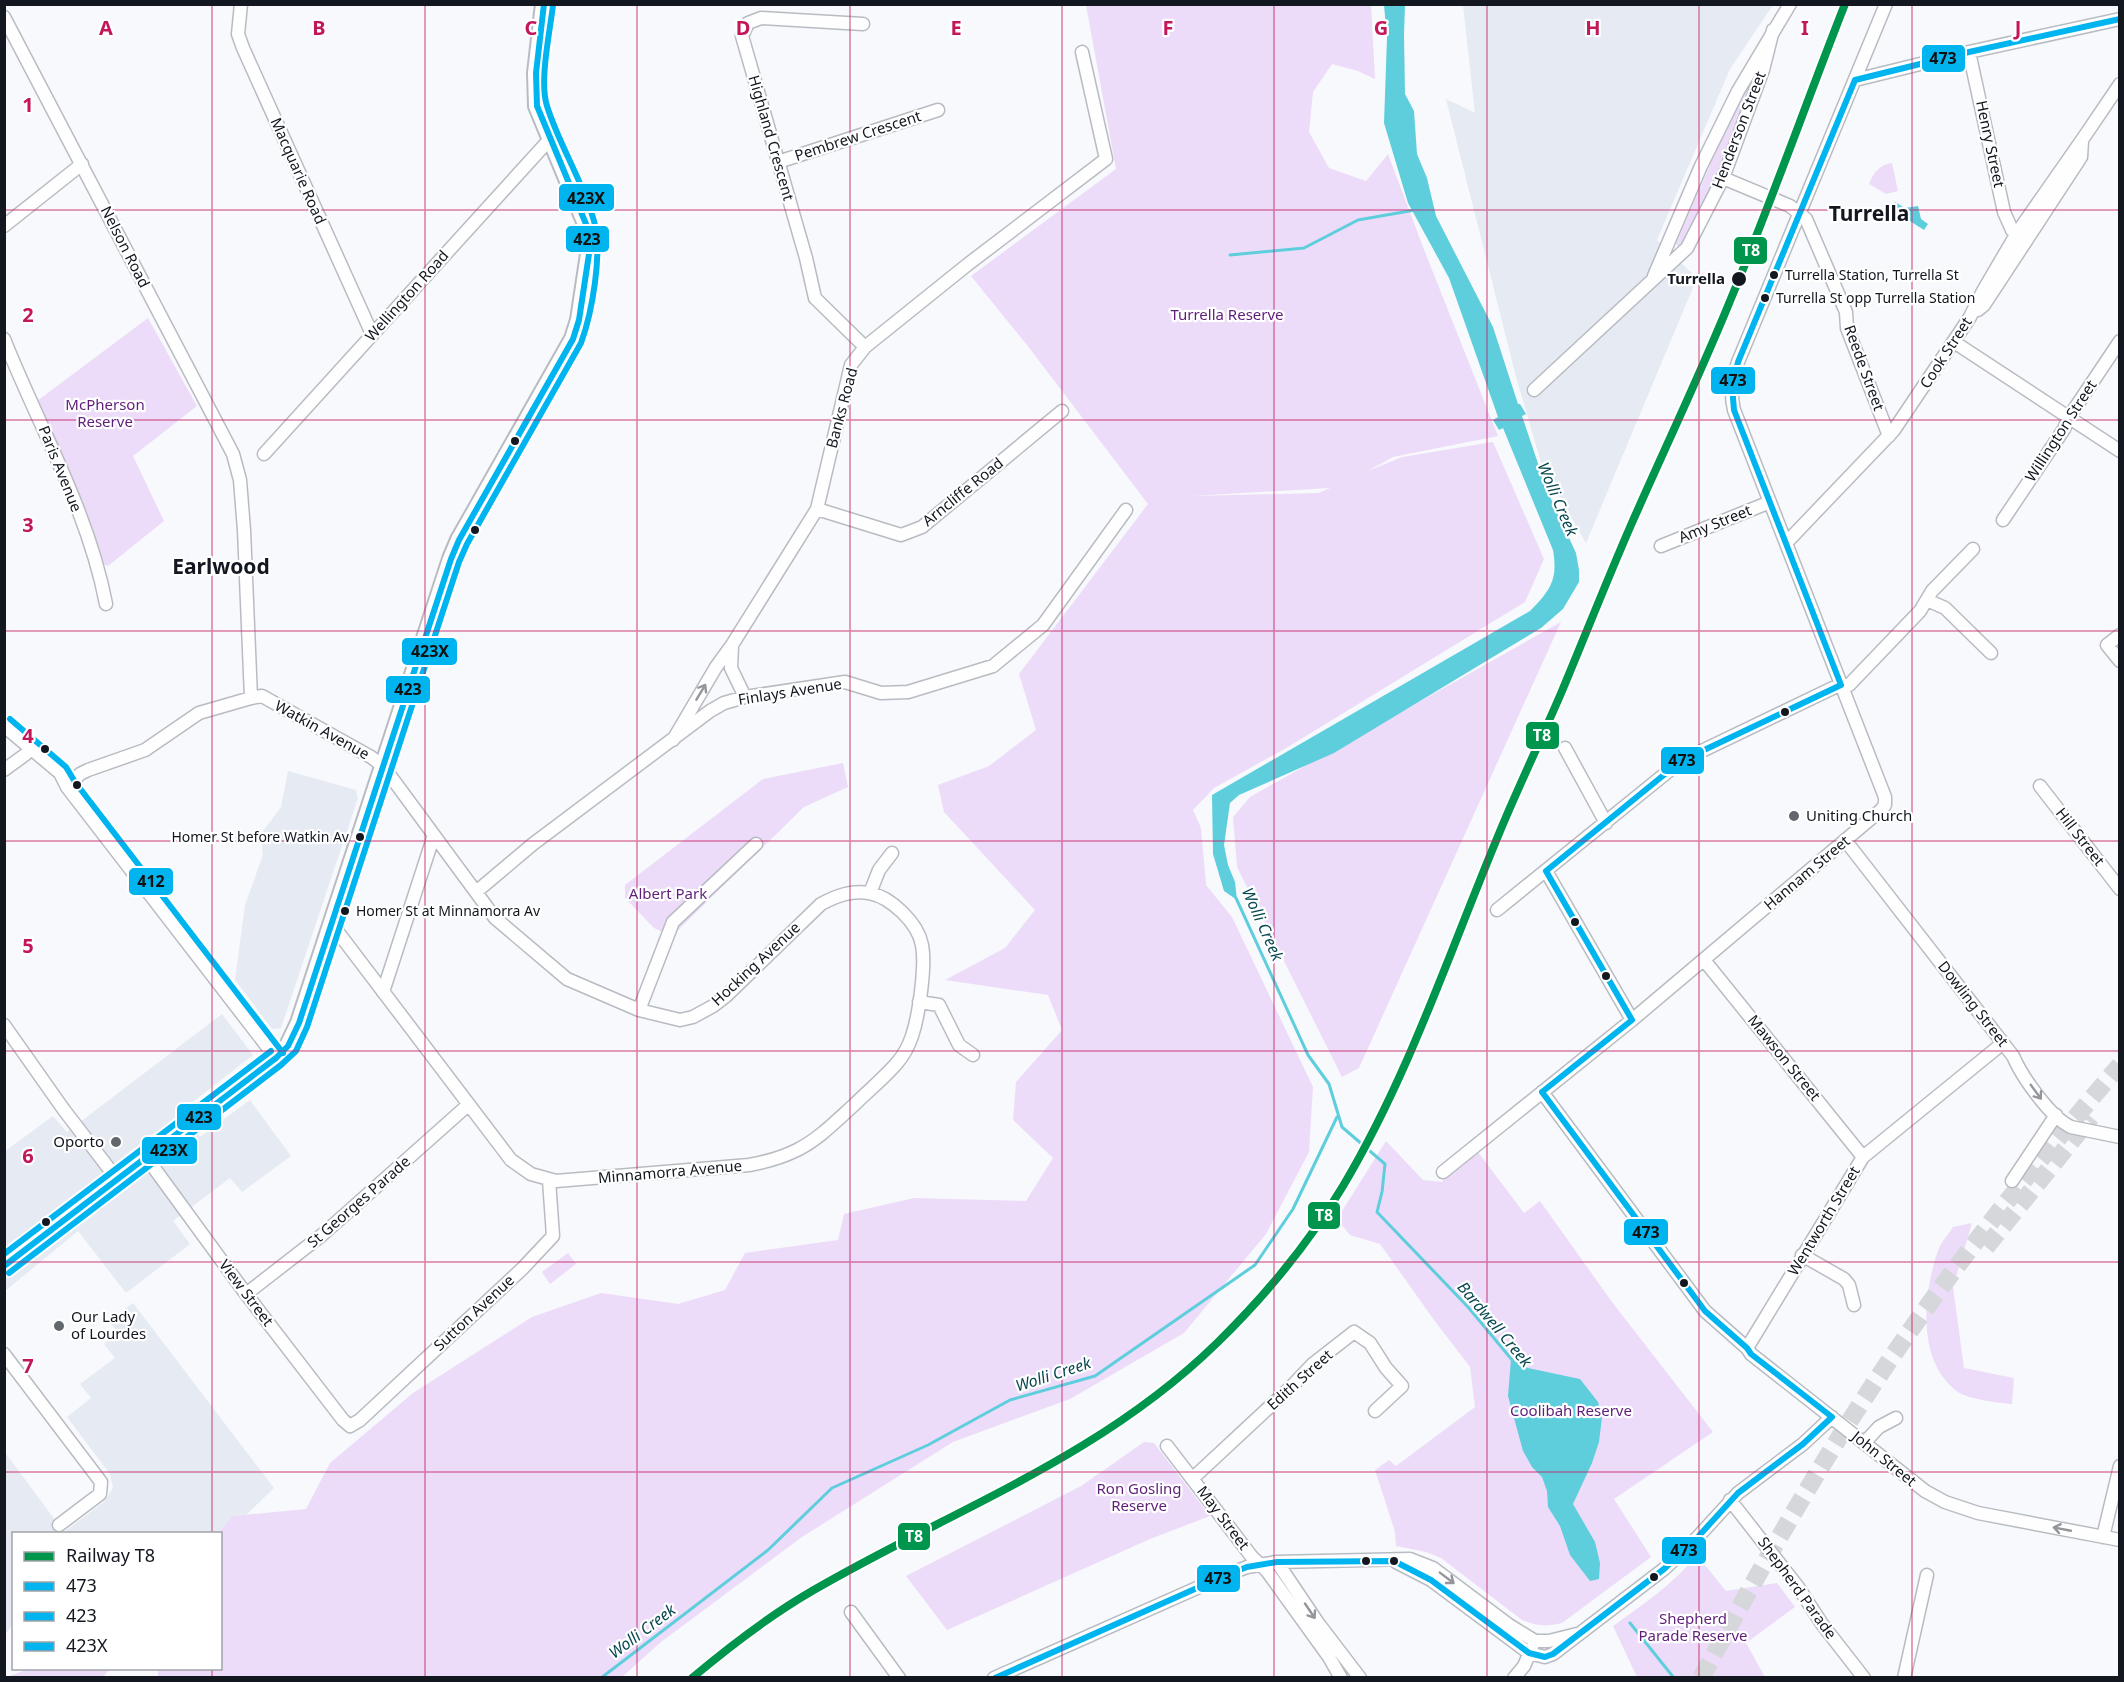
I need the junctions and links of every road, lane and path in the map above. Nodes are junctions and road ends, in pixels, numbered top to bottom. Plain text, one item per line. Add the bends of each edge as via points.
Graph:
1 (241, 4) edge
2 (1790, 4) edge
3 (1886, 4) edge
4 (545, 6) edge
5 (4, 17) edge
6 (2120, 19) edge
7 (863, 24) dead end
8 (1773, 30) junction
9 (1082, 52) dead end
10 (1969, 52) junction
11 (1855, 80) junction
12 (2120, 84) edge
13 (938, 110) dead end
14 (550, 139) junction
15 (2082, 140) junction
16 (778, 162) junction
17 (82, 164) junction
18 (1723, 178) junction
19 (1795, 209) junction
20 (4, 226) edge
21 (2017, 233) junction
22 (1651, 282) junction
23 (1970, 317) junction
24 (372, 334) junction
25 (4, 339) edge
26 (2120, 341) edge
27 (1954, 342) junction
28 (865, 347) junction
29 (1534, 390) dead end
30 (1062, 411) dead end
31 (2069, 417) junction
32 (1889, 436) junction
33 (2120, 451) edge
34 (264, 454) dead end
35 (1770, 502) junction
36 (817, 509) junction
37 (1126, 510) dead end
38 (2003, 520) dead end
39 (1786, 543) junction
40 (1660, 546) dead end
41 (1972, 549) dead end
42 (1927, 600) junction
43 (106, 604) dead end
44 (2120, 635) edge
45 (732, 645) junction
46 (1991, 653) dead end
47 (2120, 661) edge
48 (1841, 685) junction
49 (745, 697) junction
50 (251, 698) junction
51 (4, 726) edge
52 (4, 732) edge
53 (673, 740) junction
54 (1565, 747) dead end
55 (26, 754) junction
56 (383, 766) junction
57 (4, 770) edge
58 (2040, 786) dead end
59 (67, 787) junction
60 (1606, 823) junction
61 (434, 835) junction
62 (1845, 840) junction
63 (756, 844) dead end
64 (892, 853) dead end
65 (1546, 871) junction
66 (2120, 889) edge
67 (476, 892) junction
68 (870, 893) junction
69 (1497, 910) dead end
70 (330, 923) junction
71 (1704, 960) junction
72 (383, 992) junction
73 (919, 1002) junction
74 (639, 1010) junction
75 (1632, 1020) junction
76 (6, 1030) edge
77 (2003, 1043) junction
78 (972, 1055) dead end
79 (276, 1058) junction
80 (1542, 1092) junction
81 (468, 1105) junction
82 (2056, 1115) junction
83 (2120, 1137) edge
84 (146, 1157) junction
85 (1863, 1157) junction
86 (1443, 1172) dead end
87 (117, 1179) junction
88 (549, 1180) junction
89 (2012, 1181) dead end
90 (1802, 1255) junction
91 (4, 1266) edge
92 (246, 1294) junction
93 (1854, 1305) dead end
94 (1747, 1348) junction
95 (4, 1354) edge
96 (1375, 1412) dead end
97 (1832, 1417) junction
98 (1896, 1418) dead end
99 (350, 1426) joint
100 (1865, 1442) junction
101 (1167, 1446) dead end
102 (2120, 1466) edge
103 (1192, 1479) junction
104 (1730, 1500) junction
105 (59, 1526) dead end
106 (2103, 1537) junction
107 (2120, 1540) edge
108 (1394, 1561) junction
109 (1277, 1562) junction
110 (1260, 1564) junction
111 (1928, 1575) dead end
112 (851, 1612) dead end
113 (1577, 1634) junction
114 (1535, 1641) junction
115 (1529, 1653) junction
116 (898, 1677) edge
117 (994, 1677) edge
118 (1341, 1677) edge
119 (1360, 1677) edge
120 (1514, 1677) edge
121 (1864, 1677) edge
122 (1904, 1677) edge

1 - 24 street, Macquarie Road via 238,34 243,48
2 - 8 street, Henderson Street
3 - 11 street
4 - 14 main road via 535,87 537,106
5 - 17 street, Nelson Road
6 - 10 street
7 - 16 street, Highland Crescent via 762,18 747,23 742,36
8 - 18 street, Henderson Street via 1763,70
8 - 22 street, Henderson Street via 1701,166
9 - 28 street, Banks Road via 1106,159
10 - 11 street
10 - 21 street, Henry Street via 2004,212
11 - 19 street
12 - 15 street, Cook Street
13 - 16 street, Pembrew Crescent
14 - 24 street, Wellington Road
14 - 56 main road via 588,231 589,254 579,320 564,356 459,540
15 - 21 street, Cook Street
15 - 23 street via 2082,156 1984,305
16 - 28 street, Highland Crescent via 815,298
17 - 20 street
17 - 50 street, Nelson Road via 233,454 240,480 245,542
18 - 19 street
18 - 22 street, Henderson Street via 1687,248
19 - 32 street, Reede Street via 1810,227 1846,312 1847,328
19 - 35 street, Hannam Street via 1732,379 1734,410
21 - 23 street, Cook Street
22 - 29 street, Henderson Street
23 - 27 street, Cook Street
24 - 34 street, Wellington Road
25 - 43 street, Paris Avenue via 56,455 92,551
26 - 31 street, Willington Street
27 - 31 street
27 - 32 street, Cook Street
28 - 36 street, Banks Road via 851,365
30 - 36 street, Arncliffe Road via 921,527 901,535
31 - 33 street
31 - 38 street, Willington Street
32 - 39 street, Cook Street
35 - 39 street, Hannam Street
35 - 40 street, Amy Street
36 - 45 street, Banks Road
37 - 49 street, Finlays Avenue via 1043,625 993,666 908,692 881,693 845,682
39 - 48 street, Hannam Street
41 - 42 street
42 - 46 street via 1945,608
42 - 48 street via 1849,685
44 - 47 street via 2107,645
45 - 49 street via 731,668
53 -> 45 street, Banks Road
48 - 60 street via 1681,760
48 - 62 street, Hannam Street via 1885,801 1881,810
49 - 53 street, Finlays Avenue via 710,711
50 - 56 street, Watkin Avenue via 262,696
50 - 59 street via 199,713 145,750 88,770
51 - 59 street via 60,774
52 - 55 street
53 - 67 street, Finlays Avenue via 533,844
54 - 60 street
55 - 57 street
55 - 59 street
56 - 61 street, Hocking Avenue
56 - 70 main road
58 - 66 street, Hill Street
59 - 79 street
60 - 65 street
61 - 67 street, Hocking Avenue
61 - 72 street
62 - 71 street, Hannam Street
62 - 77 street, Dowling Street
63 - 74 street via 674,922
64 - 68 street via 879,870
65 - 69 street
65 - 75 street
67 - 74 street, Hocking Avenue via 495,918 567,978
68 - 73 street, Minnamorra Avenue via 896,907 920,937
68 - 74 street, Hocking Avenue via 839,895 821,904 726,996 693,1017 681,1020
70 - 72 street, Minnamorra Avenue
70 - 79 main road via 299,1023 288,1046
71 - 75 street, Hannam Street
71 - 85 street, Mawson Street
72 - 81 street, Minnamorra Avenue
73 - 78 street via 939,1005 959,1045
73 - 88 street, Minnamorra Avenue via 912,1037 898,1062 822,1134 798,1150 749,1165
75 - 80 street, Hannam Street
76 - 87 street
77 -> 82 street, Dowling Street
77 - 85 street, Wentworth Street
79 - 84 main road
80 - 86 street, Hannam Street
80 - 94 street, John Street via 1705,1311
81 - 88 street, Minnamorra Avenue via 511,1160 531,1174
81 - 92 street, St Georges Parade via 322,1235
82 - 83 street, Dowling Street via 2071,1127
82 - 89 street
84 - 87 main road
84 - 92 street, View Street
85 - 90 street, Wentworth Street
87 - 91 main road
88 - 99 street, Sutton Avenue via 554,1236
90 - 93 street via 1844,1279
90 - 94 street, Wentworth Street
92 - 99 street, View Street
94 - 97 street, John Street
95 - 105 street via 101,1482 100,1494
96 - 103 street, Edith Street via 1402,1386 1370,1343 1354,1332 1312,1364
97 - 100 street, John Street
97 - 104 street
98 - 100 street via 1879,1426
106 -> 100 street, John Street via 1978,1513 1945,1502 1925,1491
101 - 103 street, May Street
102 - 106 street
103 - 110 street, May Street
104 - 113 street via 1684,1551
104 - 121 street, Shepherd Parade
106 - 107 street, John Street
108 - 109 street
108 -> 114 street via 1410,1559 1433,1568
108 - 115 street via 1431,1580
109 - 110 street
109 -> 119 street
110 - 117 street via 1224,1576
110 - 118 street, May Street
111 - 122 street
112 - 116 street
113 - 114 street
113 - 115 street via 1553,1654 1545,1657
114 - 115 street
115 - 120 street

